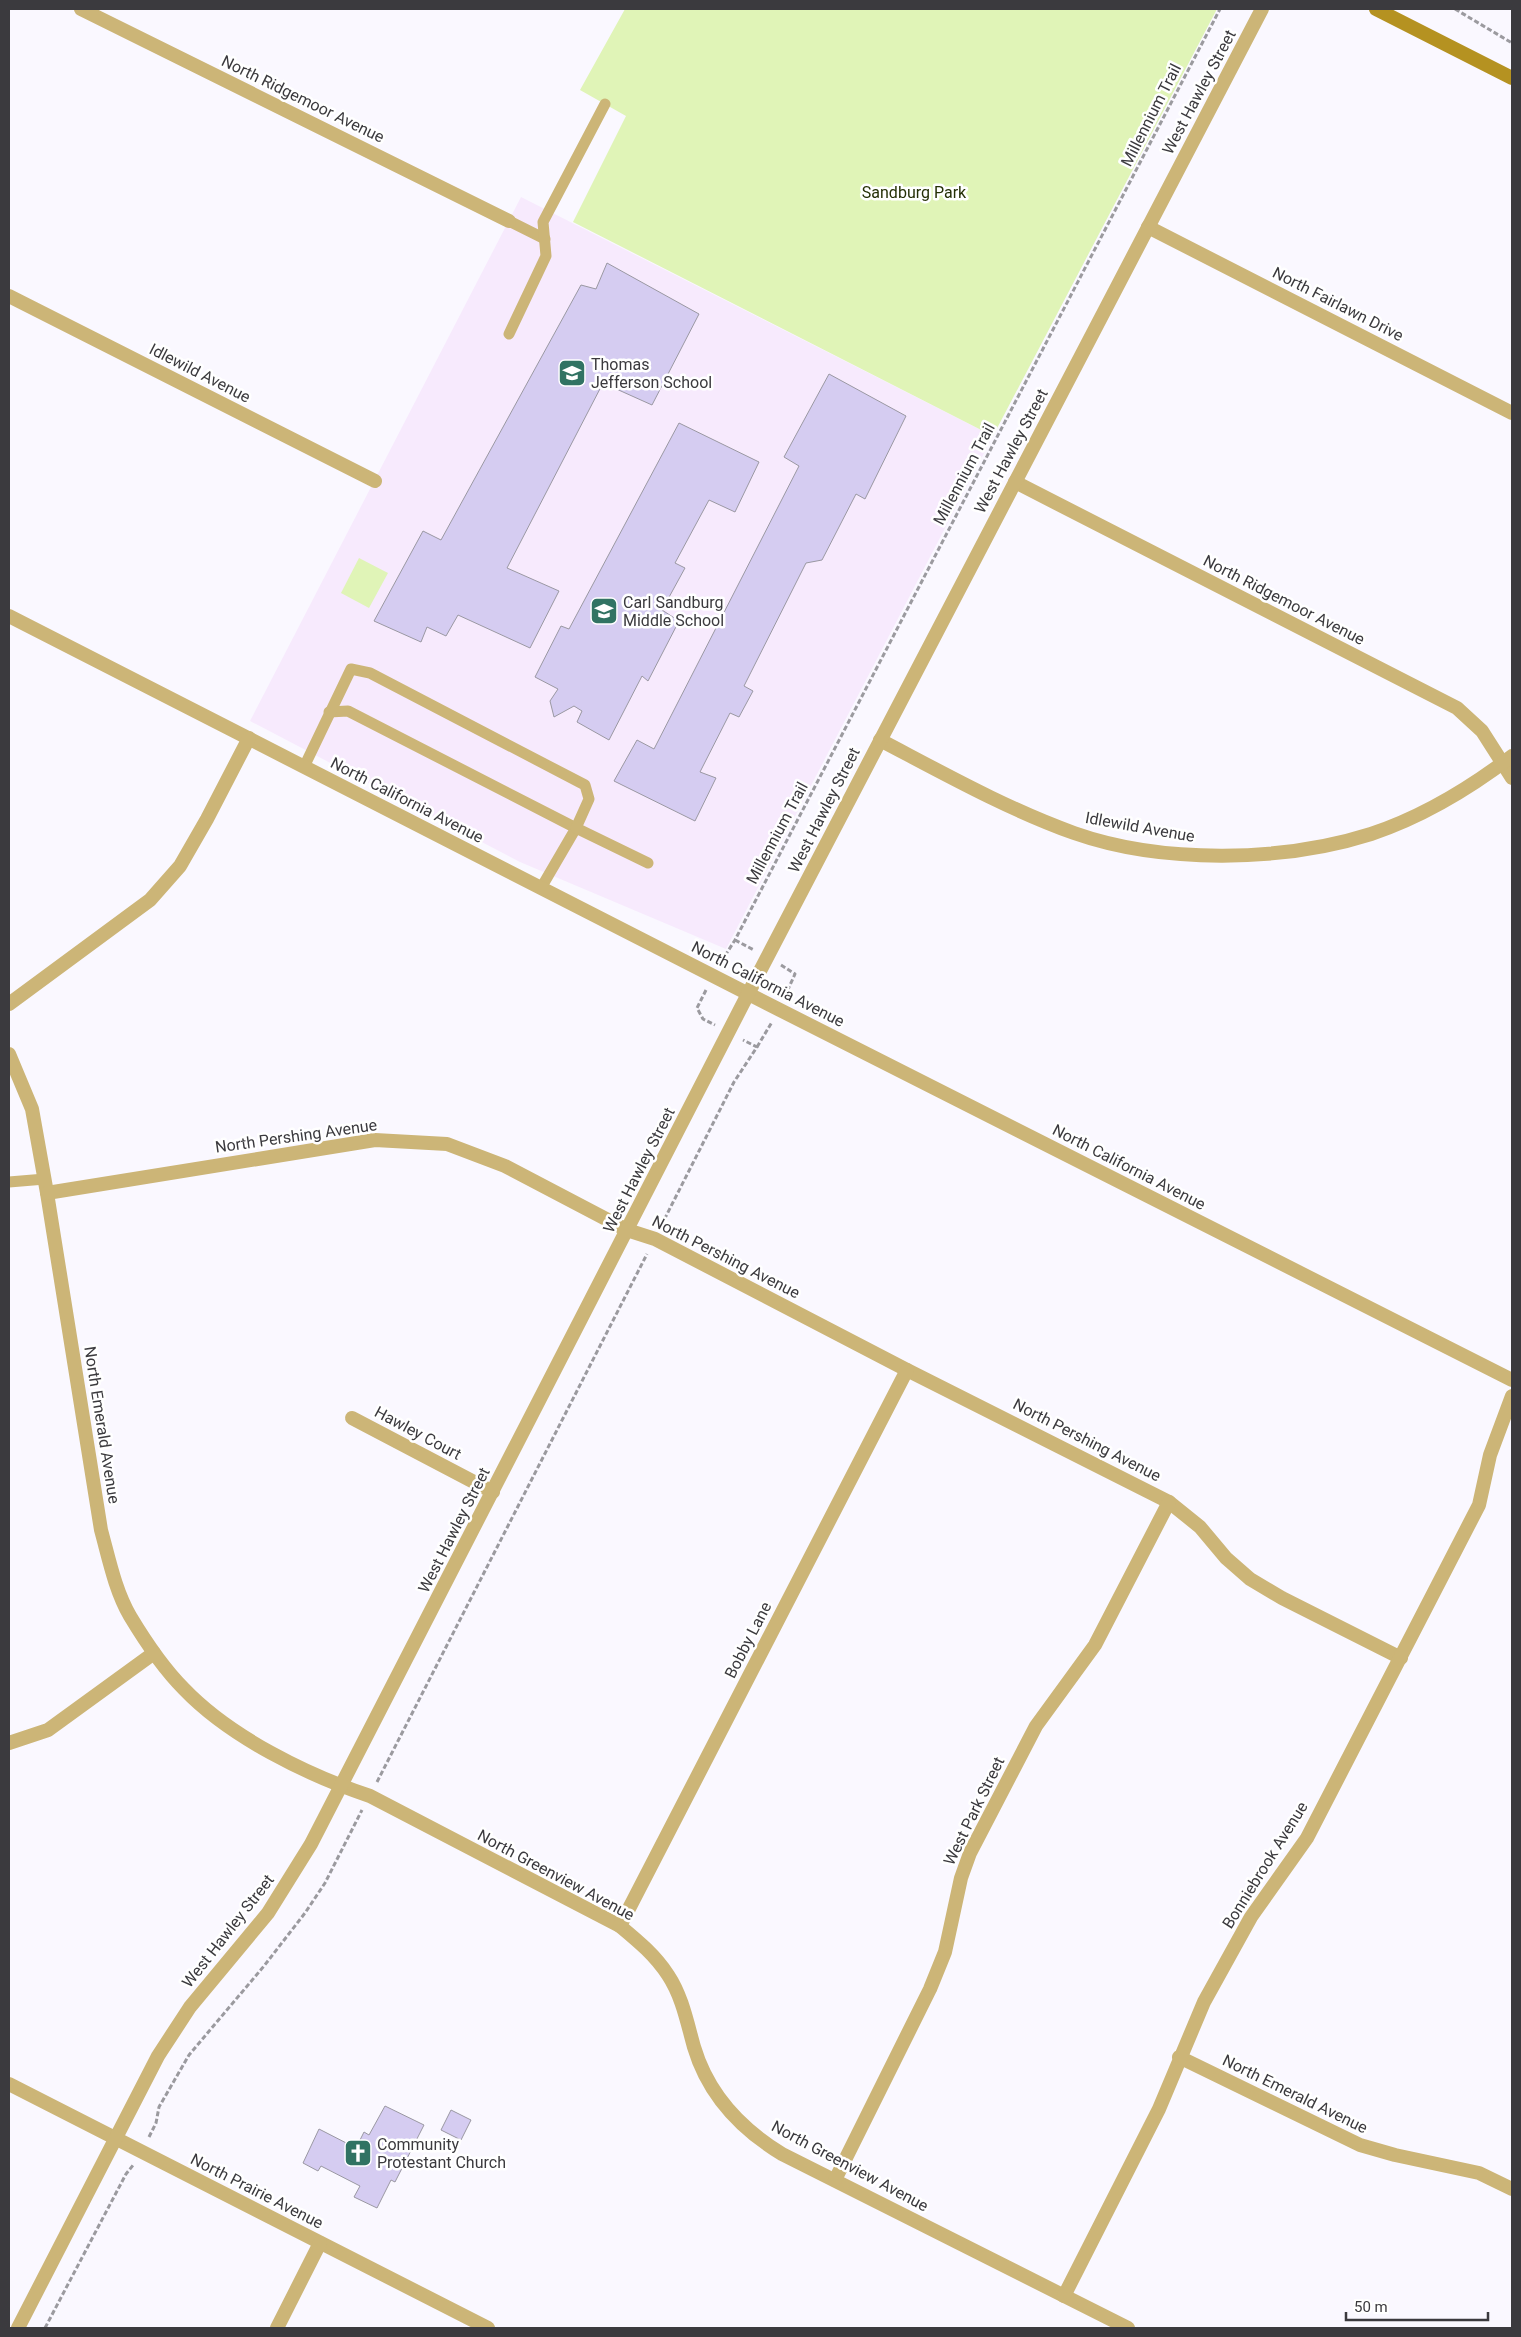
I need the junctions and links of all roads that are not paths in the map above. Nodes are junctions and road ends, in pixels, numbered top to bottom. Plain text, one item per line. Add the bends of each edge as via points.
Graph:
1 (81, 9) edge
2 (1262, 9) edge
3 (1376, 9) edge
4 (1512, 78) edge
5 (605, 104) dead end
6 (509, 221) joint
7 (1148, 227) junction
8 (544, 239) junction
9 (9, 296) edge
10 (509, 334) dead end
11 (1512, 413) edge
12 (375, 481) dead end
13 (1015, 482) junction
14 (9, 616) edge
15 (329, 712) junction
16 (249, 738) junction
17 (880, 740) junction
18 (1508, 759) edge
19 (304, 767) junction
20 (1512, 778) edge
21 (576, 828) junction
22 (648, 863) dead end
23 (541, 888) junction
24 (748, 994) junction
25 (9, 1004) edge
26 (9, 1054) edge
27 (9, 1182) edge
28 (46, 1186) junction
29 (627, 1230) junction
30 (907, 1370) junction
31 (1512, 1380) edge
32 (1512, 1396) edge
33 (352, 1418) dead end
34 (493, 1492) junction
35 (1169, 1502) junction
36 (154, 1653) junction
37 (1401, 1658) junction
38 (9, 1743) edge
39 (342, 1786) junction
40 (620, 1926) junction
41 (1179, 2057) junction
42 (9, 2084) edge
43 (114, 2138) junction
44 (835, 2180) junction
45 (1512, 2189) edge
46 (320, 2243) junction
47 (1064, 2296) junction
48 (18, 2328) edge
49 (277, 2328) edge
50 (488, 2328) edge
51 (1128, 2328) edge

1 - 6 street, North Ridgemoor Avenue
2 - 7 street, West Hawley Street
3 - 4 main road
5 - 8 lane via 543,222
6 - 8 lane
7 - 11 street, North Fairlawn Drive
7 - 13 street, West Hawley Street
8 - 10 lane via 546,256
9 - 12 street, Idlewild Avenue
13 - 17 street, West Hawley Street
13 - 18 street, North Ridgemoor Avenue via 1457,708
14 - 16 street, North California Avenue
15 - 19 lane
15 - 21 lane via 348,711
15 - 21 lane via 351,669 370,673 585,785 589,799
16 - 19 street, North California Avenue
16 - 25 street via 180,866 150,900
17 - 18 street, Idlewild Avenue via 996,800 1074,833 1164,852 1215,856 1256,855 1338,843 1373,833 1408,819 1474,784
17 - 24 street, West Hawley Street
18 - 20 street, North Ridgemoor Avenue
19 - 23 street, North California Avenue
21 - 22 lane
21 - 23 lane
23 - 24 street, North California Avenue
24 - 29 street, West Hawley Street
24 - 31 street, North California Avenue
26 - 28 street via 32,1109
27 - 28 lane
28 - 29 street, North Pershing Avenue via 375,1140 447,1144 505,1166
28 - 36 street, North Emerald Avenue via 101,1530 113,1577 129,1615
29 - 30 street, North Pershing Avenue via 655,1238
29 - 34 street, West Hawley Street
30 - 35 street, North Pershing Avenue
30 - 40 street, Bobby Lane
32 - 37 street, Bonniebrook Avenue via 1490,1455 1479,1505
33 - 34 street, Hawley Court
34 - 39 street, West Hawley Street
35 - 37 street, North Pershing Avenue via 1200,1527 1226,1558 1250,1579
35 - 44 street, West Park Street via 1095,1645 1036,1726 970,1853 961,1878 945,1952 930,1989
36 - 38 street via 48,1730
36 - 39 street, North Greenview Avenue via 184,1690 228,1726
37 - 41 street, Bonniebrook Avenue via 1307,1838 1242,1934 1204,2002
39 - 40 street, North Greenview Avenue via 370,1796
39 - 43 street, West Hawley Street via 286,1886 190,2007 158,2056
40 - 44 street, North Greenview Avenue via 650,1951 669,1976 685,2011 694,2049 710,2084 727,2109 760,2140
41 - 45 street, North Emerald Avenue via 1360,2145 1479,2173
41 - 47 street, Bonniebrook Avenue via 1159,2109
42 - 43 street, North Prairie Avenue
43 - 46 street, North Prairie Avenue
43 - 48 street, West Hawley Street
44 - 47 street, North Greenview Avenue
46 - 49 street
46 - 50 street, North Prairie Avenue
47 - 51 street, North Greenview Avenue

